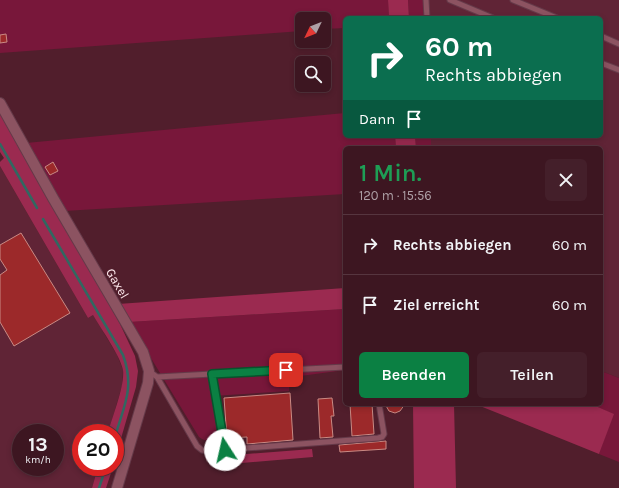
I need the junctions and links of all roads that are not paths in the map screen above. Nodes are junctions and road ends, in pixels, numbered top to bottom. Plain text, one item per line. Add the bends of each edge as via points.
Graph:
1 (426, 0) edge
2 (450, 0) edge
3 (513, 0) edge
4 (427, 16) edge
5 (488, 16) edge
6 (552, 16) edge
7 (603, 37) edge
8 (619, 44) edge
9 (603, 63) edge
10 (619, 70) edge
11 (0, 103) edge
12 (343, 367) edge
13 (153, 374) junction
14 (212, 374) junction
15 (379, 406) edge
16 (225, 450) junction
17 (117, 488) edge

1 - 4 lane
2 - 5 lane
3 - 6 lane
7 - 8 lane
9 - 10 lane
11 - 13 street, Gaxel via 144,352
12 - 14 lane
13 - 14 lane
13 - 16 lane via 197,446 207,451
13 - 17 street, Gaxel via 148,383
14 - 16 lane
15 - 16 lane via 384,434 382,437

